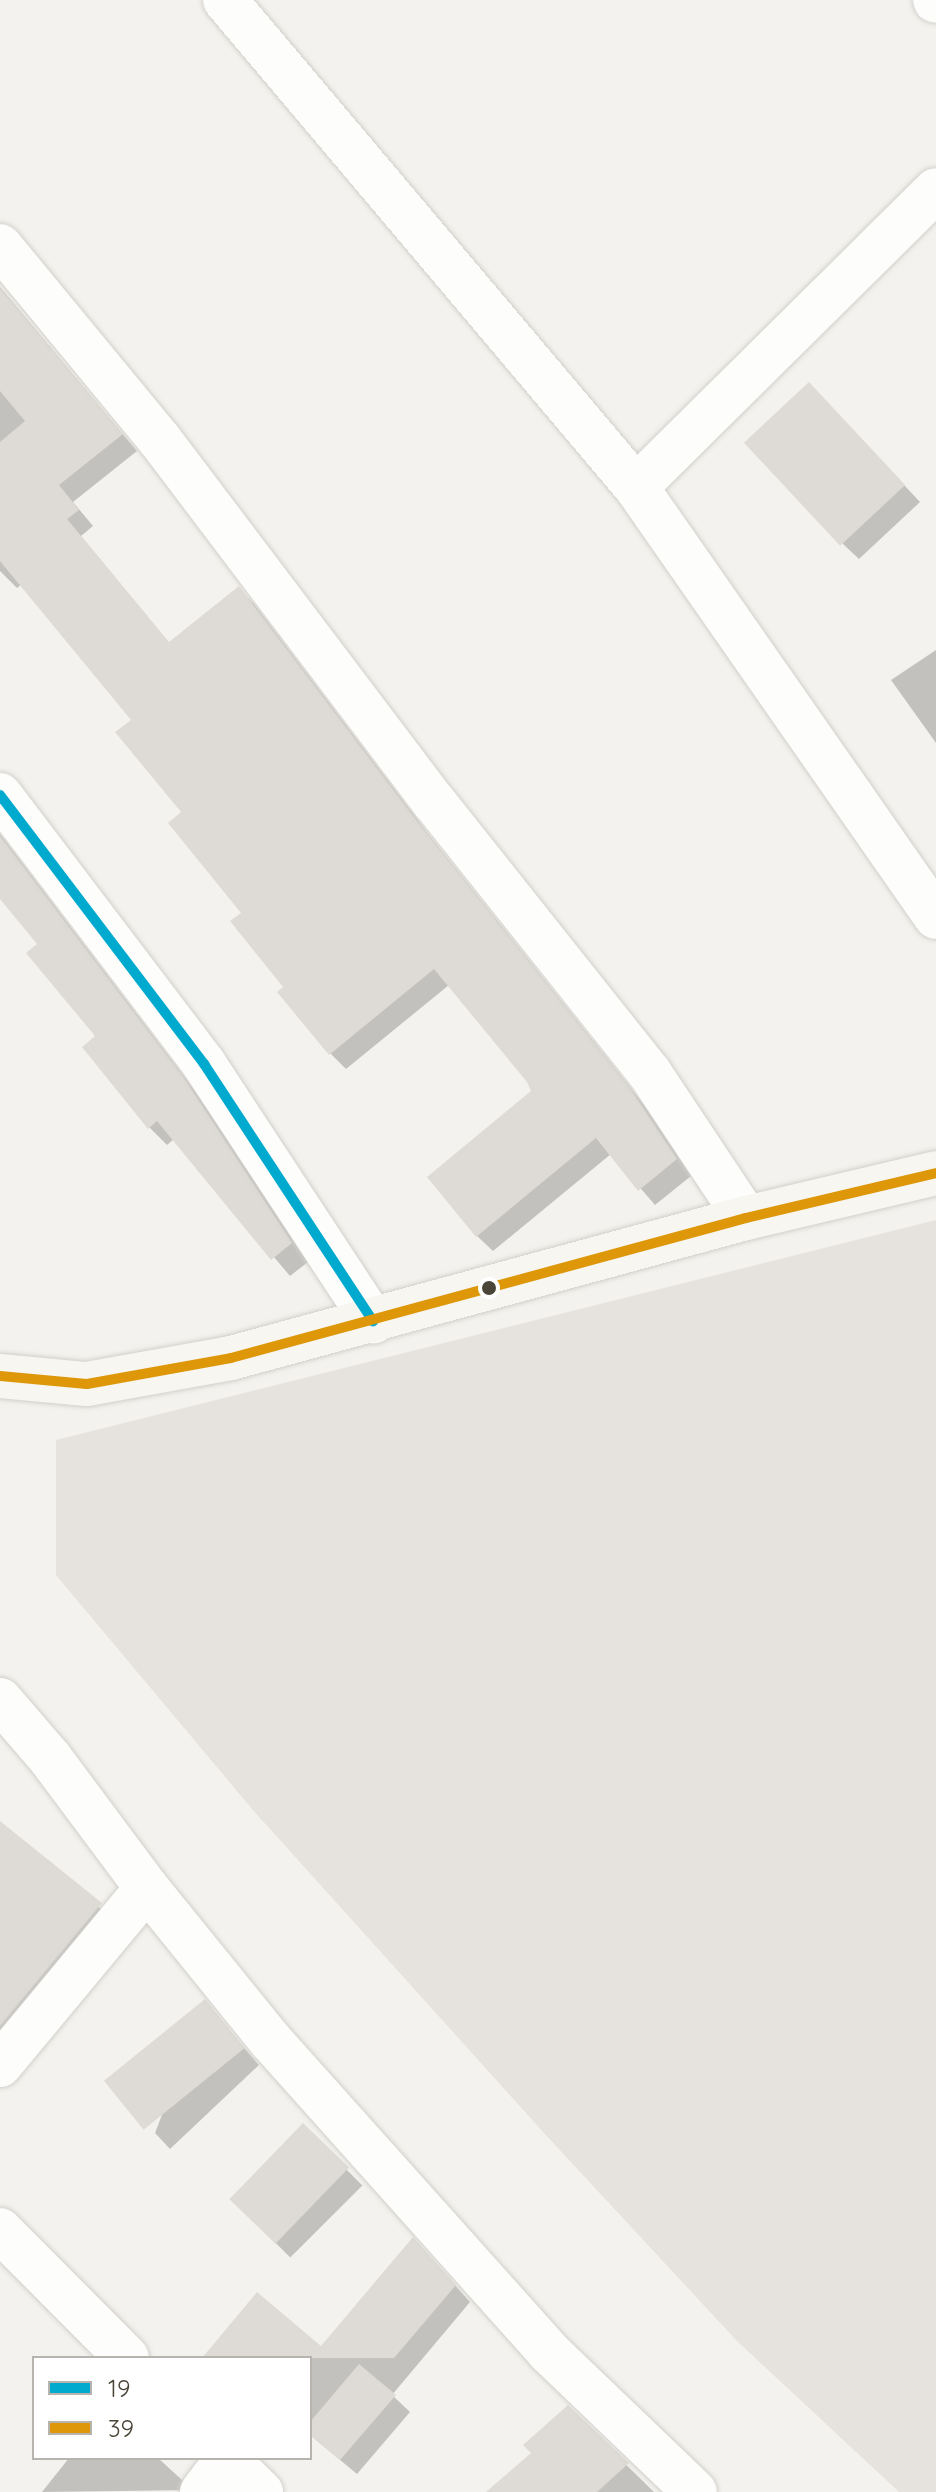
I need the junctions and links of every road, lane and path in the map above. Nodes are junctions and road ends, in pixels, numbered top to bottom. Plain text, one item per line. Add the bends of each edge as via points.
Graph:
1 (225, 0) edge
2 (936, 190) edge
3 (0, 246) edge
4 (636, 487) junction
5 (0, 795) edge
6 (936, 917) edge
7 (936, 1173) edge
8 (746, 1218) junction
9 (373, 1321) junction
10 (0, 1376) edge
11 (0, 1700) edge
12 (147, 1888) junction
13 (0, 2065) edge
14 (0, 2230) edge
15 (125, 2356) edge
16 (218, 2470) edge
17 (261, 2492) edge
18 (695, 2492) edge

1 - 4 street
2 - 4 street
3 - 8 street via 160,440 434,802 649,1072
4 - 6 street
5 - 9 street via 204,1064
7 - 8 main road
8 - 9 main road
9 - 10 main road via 231,1358 87,1384
11 - 12 street
12 - 13 street
12 - 18 street via 271,2041 549,2352
14 - 15 street
16 - 17 street

